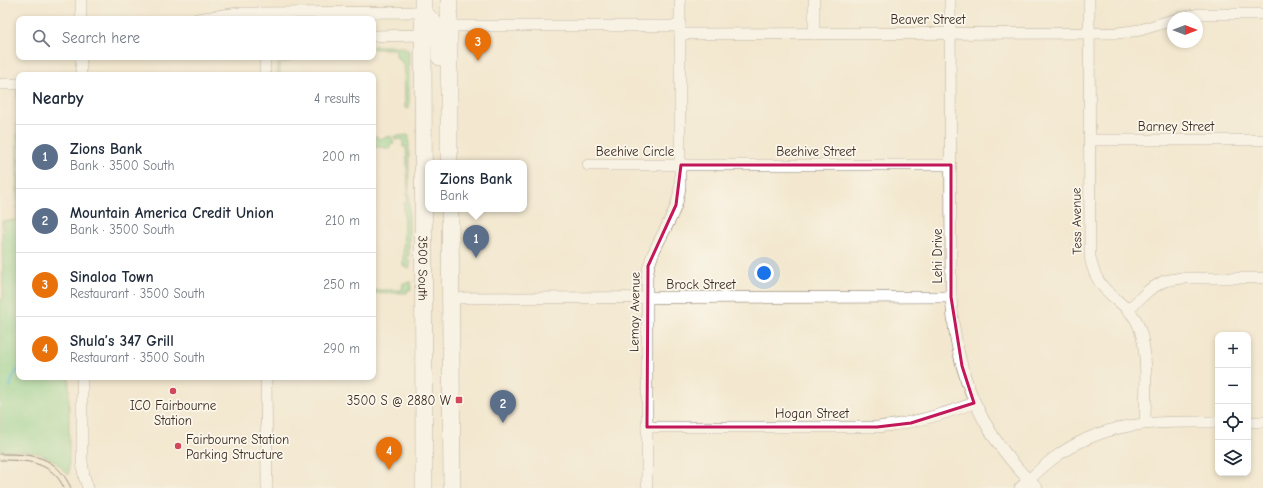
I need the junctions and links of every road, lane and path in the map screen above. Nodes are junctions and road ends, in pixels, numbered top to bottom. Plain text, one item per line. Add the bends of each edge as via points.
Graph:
1 (81, 0) edge
2 (448, 0) edge
3 (680, 0) edge
4 (814, 0) edge
5 (950, 0) edge
6 (1088, 0) edge
7 (1203, 14) edge
8 (1263, 14) edge
9 (81, 16) edge
10 (376, 18) edge
11 (430, 19) edge
12 (1167, 22) edge
13 (680, 30) junction
14 (950, 33) junction
15 (1088, 33) junction
16 (814, 34) junction
17 (376, 35) edge
18 (81, 60) edge
19 (265, 60) edge
20 (81, 72) edge
21 (265, 72) edge
22 (3, 84) dead end
23 (16, 84) edge
24 (1089, 140) junction
25 (1263, 140) edge
26 (428, 160) edge
27 (449, 160) edge
28 (588, 165) dead end
29 (681, 165) junction
30 (951, 165) junction
31 (428, 212) edge
32 (450, 212) edge
33 (1263, 278) edge
34 (951, 297) junction
35 (451, 298) junction
36 (646, 298) junction
37 (1128, 310) junction
38 (82, 380) edge
39 (266, 380) edge
40 (974, 403) junction
41 (1215, 422) edge
42 (1251, 422) edge
43 (1263, 422) edge
44 (1144, 423) junction
45 (647, 427) junction
46 (1029, 480) junction
47 (88, 488) edge
48 (267, 488) edge
49 (424, 488) edge
50 (452, 488) edge
51 (647, 488) edge
52 (1020, 488) edge
53 (1038, 488) edge

1 - 9 street
2 - 11 main road, 3500 South
3 - 13 street, Lemay Avenue
4 - 16 street
5 - 14 street, Lehi Drive
6 - 15 street, Tess Avenue
7 - 8 street
10 - 11 street
11 - 13 street, Beaver Street
11 - 17 street
11 - 26 main road, 3500 South
11 - 27 main road, 3500 South via 449,133
12 - 15 street, Beaver Street via 1129,32
13 - 16 street, Beaver Street
13 - 29 street, Lemay Avenue
14 - 15 street, Beaver Street
14 - 16 street, Beaver Street
14 - 30 street, Lehi Drive
15 - 24 street, Tess Avenue
18 - 20 street
19 - 21 street
22 - 23 street
24 - 25 street, Barney Street
24 - 37 street, Tess Avenue via 1091,261 1103,287
28 - 29 street, Beehive Circle
29 - 30 street, Beehive Street
29 - 36 street, Lemay Avenue via 676,205 648,266
30 - 34 street, Lehi Drive
31 - 49 main road, 3500 South
32 - 35 main road, 3500 South
33 - 37 street via 1182,278 1164,281 1149,290
34 - 36 street, Brock Street
34 - 40 street, Lehi Drive via 957,349
35 - 36 street, Brock Street
35 - 50 main road, 3500 South
36 - 45 street, Lemay Avenue
37 - 44 street, Tess Avenue via 1135,319 1145,352
38 - 47 street via 82,461
39 - 48 street
40 - 45 street, Hogan Street via 928,419 877,427
40 - 46 street, Lehi Drive via 992,435
41 - 44 street
42 - 43 street
44 - 46 street via 1104,432 1080,442 1054,458
45 - 51 street, Lemay Avenue
46 - 52 street
46 - 53 street, Lehi Drive

